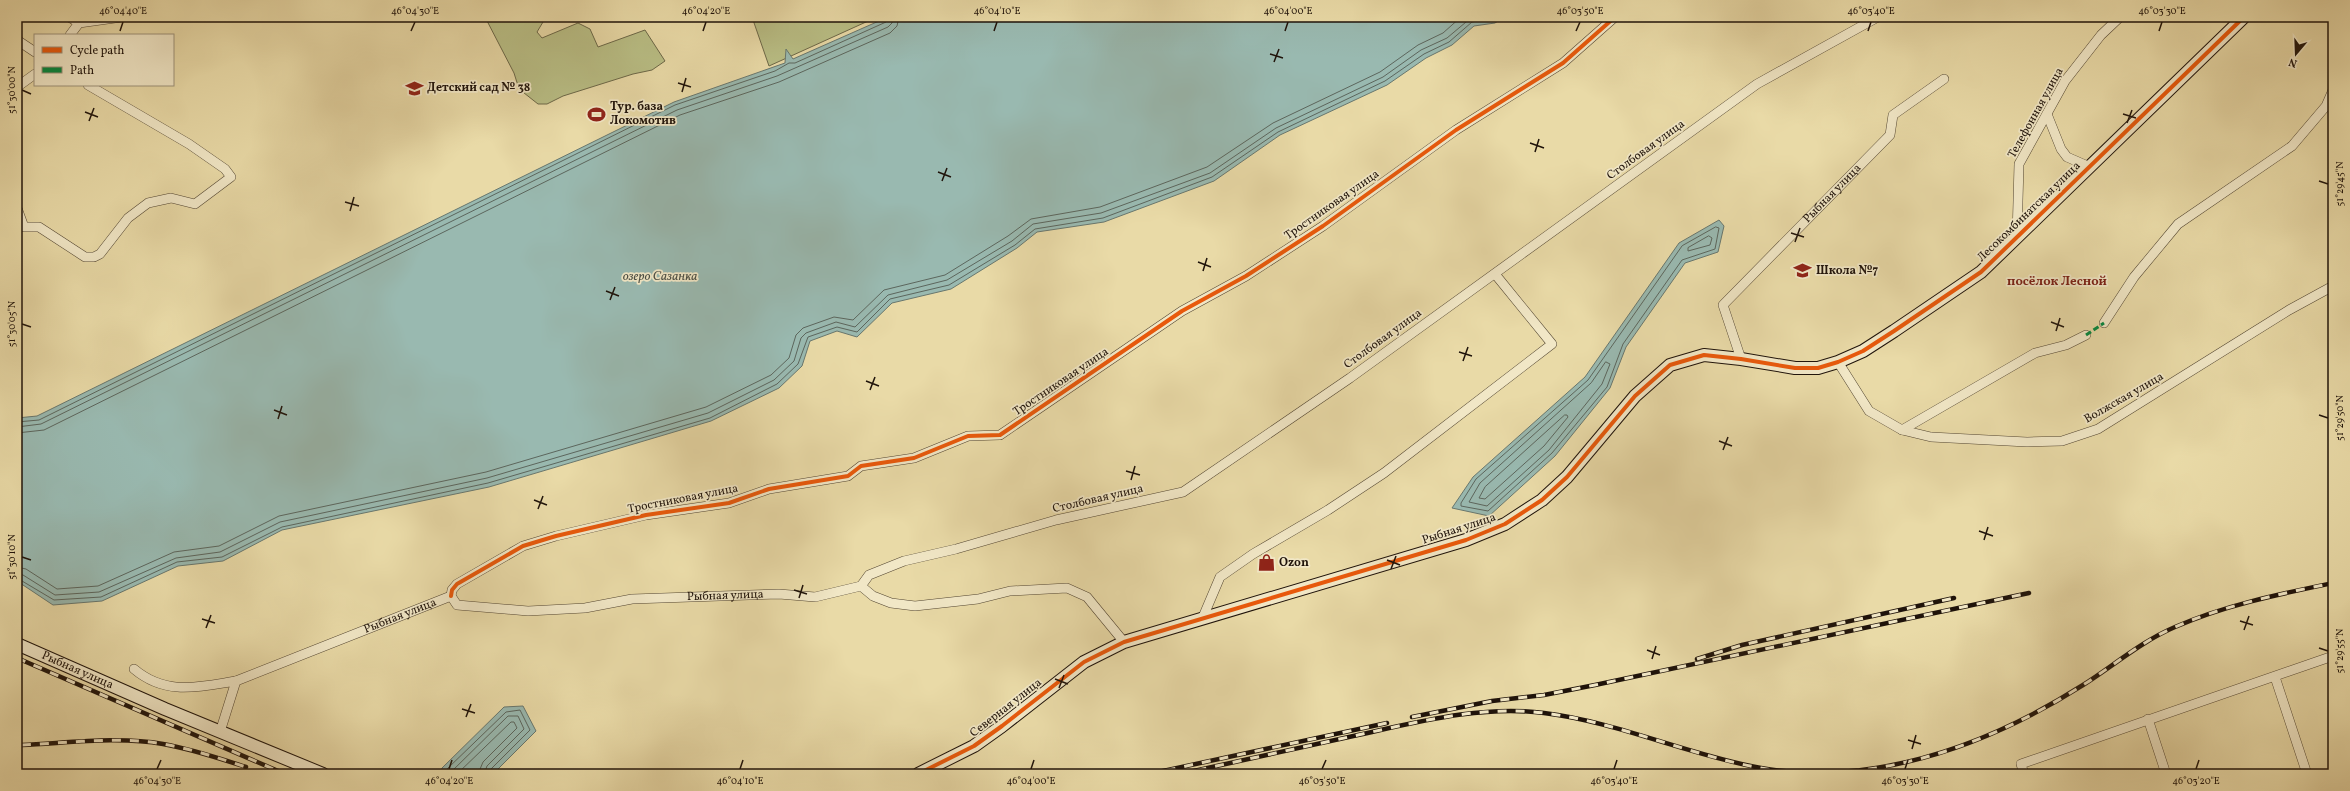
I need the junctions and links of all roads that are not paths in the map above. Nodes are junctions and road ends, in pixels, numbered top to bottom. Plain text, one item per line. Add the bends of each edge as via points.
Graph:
1 (69, 17) edge
2 (122, 17) edge
3 (1615, 17) edge
4 (1878, 17) edge
5 (2120, 17) edge
6 (2244, 17) edge
7 (80, 20) edge
8 (71, 34) edge
9 (17, 40) edge
10 (34, 51) edge
11 (34, 75) edge
12 (1944, 79) dead end
13 (90, 86) edge
14 (17, 88) edge
15 (2333, 90) edge
16 (2047, 114) junction
17 (2090, 167) junction
18 (17, 208) edge
19 (2017, 238) junction
20 (1495, 274) junction
21 (2333, 286) edge
22 (2104, 323) dead end
23 (2086, 335) dead end
24 (1741, 359) junction
25 (1838, 362) junction
26 (1795, 368) joint
27 (1902, 430) junction
28 (861, 586) junction
29 (451, 596) junction
30 (1203, 617) junction
31 (1124, 642) junction
32 (17, 644) edge
33 (2333, 656) edge
34 (134, 668) dead end
35 (2275, 677) junction
36 (236, 681) junction
37 (2148, 719) junction
38 (220, 732) junction
39 (323, 774) edge
40 (918, 774) edge
41 (2024, 774) edge
42 (2166, 774) edge
43 (2308, 774) edge

1 - 7 street
2 - 7 street
3 - 29 street, Тростниковая улица via 1563,63 1456,130 1323,226 1246,276 1182,311 1000,435 968,436 914,458 861,466 848,476 769,489 729,503 646,516 523,546 457,584
4 - 20 street, Столбовая улица via 1757,84
5 - 16 street, Телефонная улица via 2101,35 2065,81
6 - 17 street, Лесокомбинатская улица
7 - 8 street
9 - 10 street
11 - 14 street
12 - 24 street, Рыбная улица via 1893,116 1890,135 1723,305
13 - 18 street via 189,144 225,169 231,177 195,204 171,198 148,202 128,218 94,258 84,257 39,227 24,227
15 - 22 street via 2326,106 2292,146 2178,224 2134,277
16 - 17 street via 2061,149 2067,157
16 - 19 street, Телефонная улица via 2019,164
17 - 19 street, Лесокомбинатская улица
19 - 25 street, Лесокомбинатская улица via 1982,272 1882,339
20 - 28 street, Столбовая улица via 1184,492 1056,520 956,550 904,561 870,575
20 - 30 street via 1552,344 1384,473 1220,577
21 - 27 street, Волжская улица via 2289,310 2098,429 2062,441 2027,442 1931,436
23 - 27 street via 2066,345 2035,353
24 - 26 street, Рыбная улица
24 - 30 street, Рыбная улица via 1704,356 1670,365 1635,396 1567,477 1542,500 1505,524 1466,540
25 - 26 street, Лесокомбинатская улица via 1818,368
25 - 27 street, Волжская улица via 1868,411
28 - 29 street, Рыбная улица via 815,597 778,594 632,600 586,608 528,611 457,605
28 - 31 street via 873,596 891,603 915,606 978,599 1010,591 1067,588 1087,597
29 - 36 street, Рыбная улица
30 - 31 street, Рыбная улица
31 - 40 street, Северная улица via 1084,662 974,746
32 - 38 street, Рыбная улица
33 - 35 street
34 - 36 street, Рыбная улица via 147,680 162,686 191,688
35 - 37 street
35 - 43 street
36 - 38 street
37 - 41 street via 2021,764
37 - 42 street
38 - 39 street

